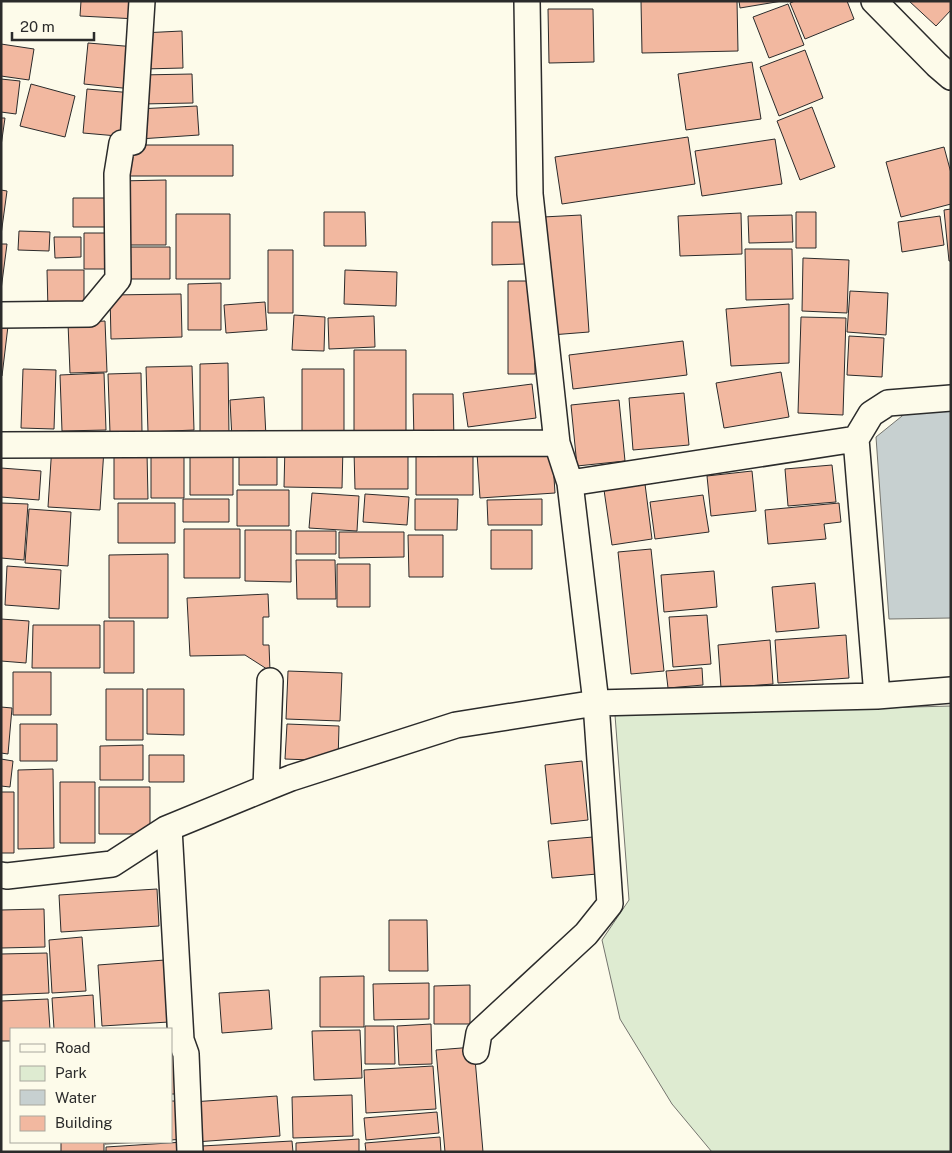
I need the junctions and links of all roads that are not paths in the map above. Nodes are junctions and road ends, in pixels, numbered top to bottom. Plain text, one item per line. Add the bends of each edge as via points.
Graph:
1 (142, 1) edge
2 (527, 1) edge
3 (874, 1) edge
4 (951, 76) edge
5 (1, 315) edge
6 (951, 398) edge
7 (856, 439) junction
8 (556, 443) junction
9 (1, 445) edge
10 (570, 483) junction
11 (270, 681) dead end
12 (951, 690) edge
13 (876, 696) junction
14 (596, 703) junction
15 (266, 788) junction
16 (169, 828) junction
17 (1, 875) edge
18 (476, 1051) dead end
19 (190, 1152) edge

1 - 5 street via 134,142 122,144 117,174 118,279 89,314
2 - 8 street via 530,194
3 - 4 street
6 - 7 street via 888,403 871,414
7 - 10 street
7 - 13 street
8 - 9 street
8 - 10 street
10 - 14 street
11 - 15 street
12 - 13 street
13 - 14 street
14 - 15 street via 456,725
14 - 18 street via 610,904 586,934 479,1033
15 - 16 street
16 - 17 street via 112,864
16 - 19 street via 180,1040 186,1054

